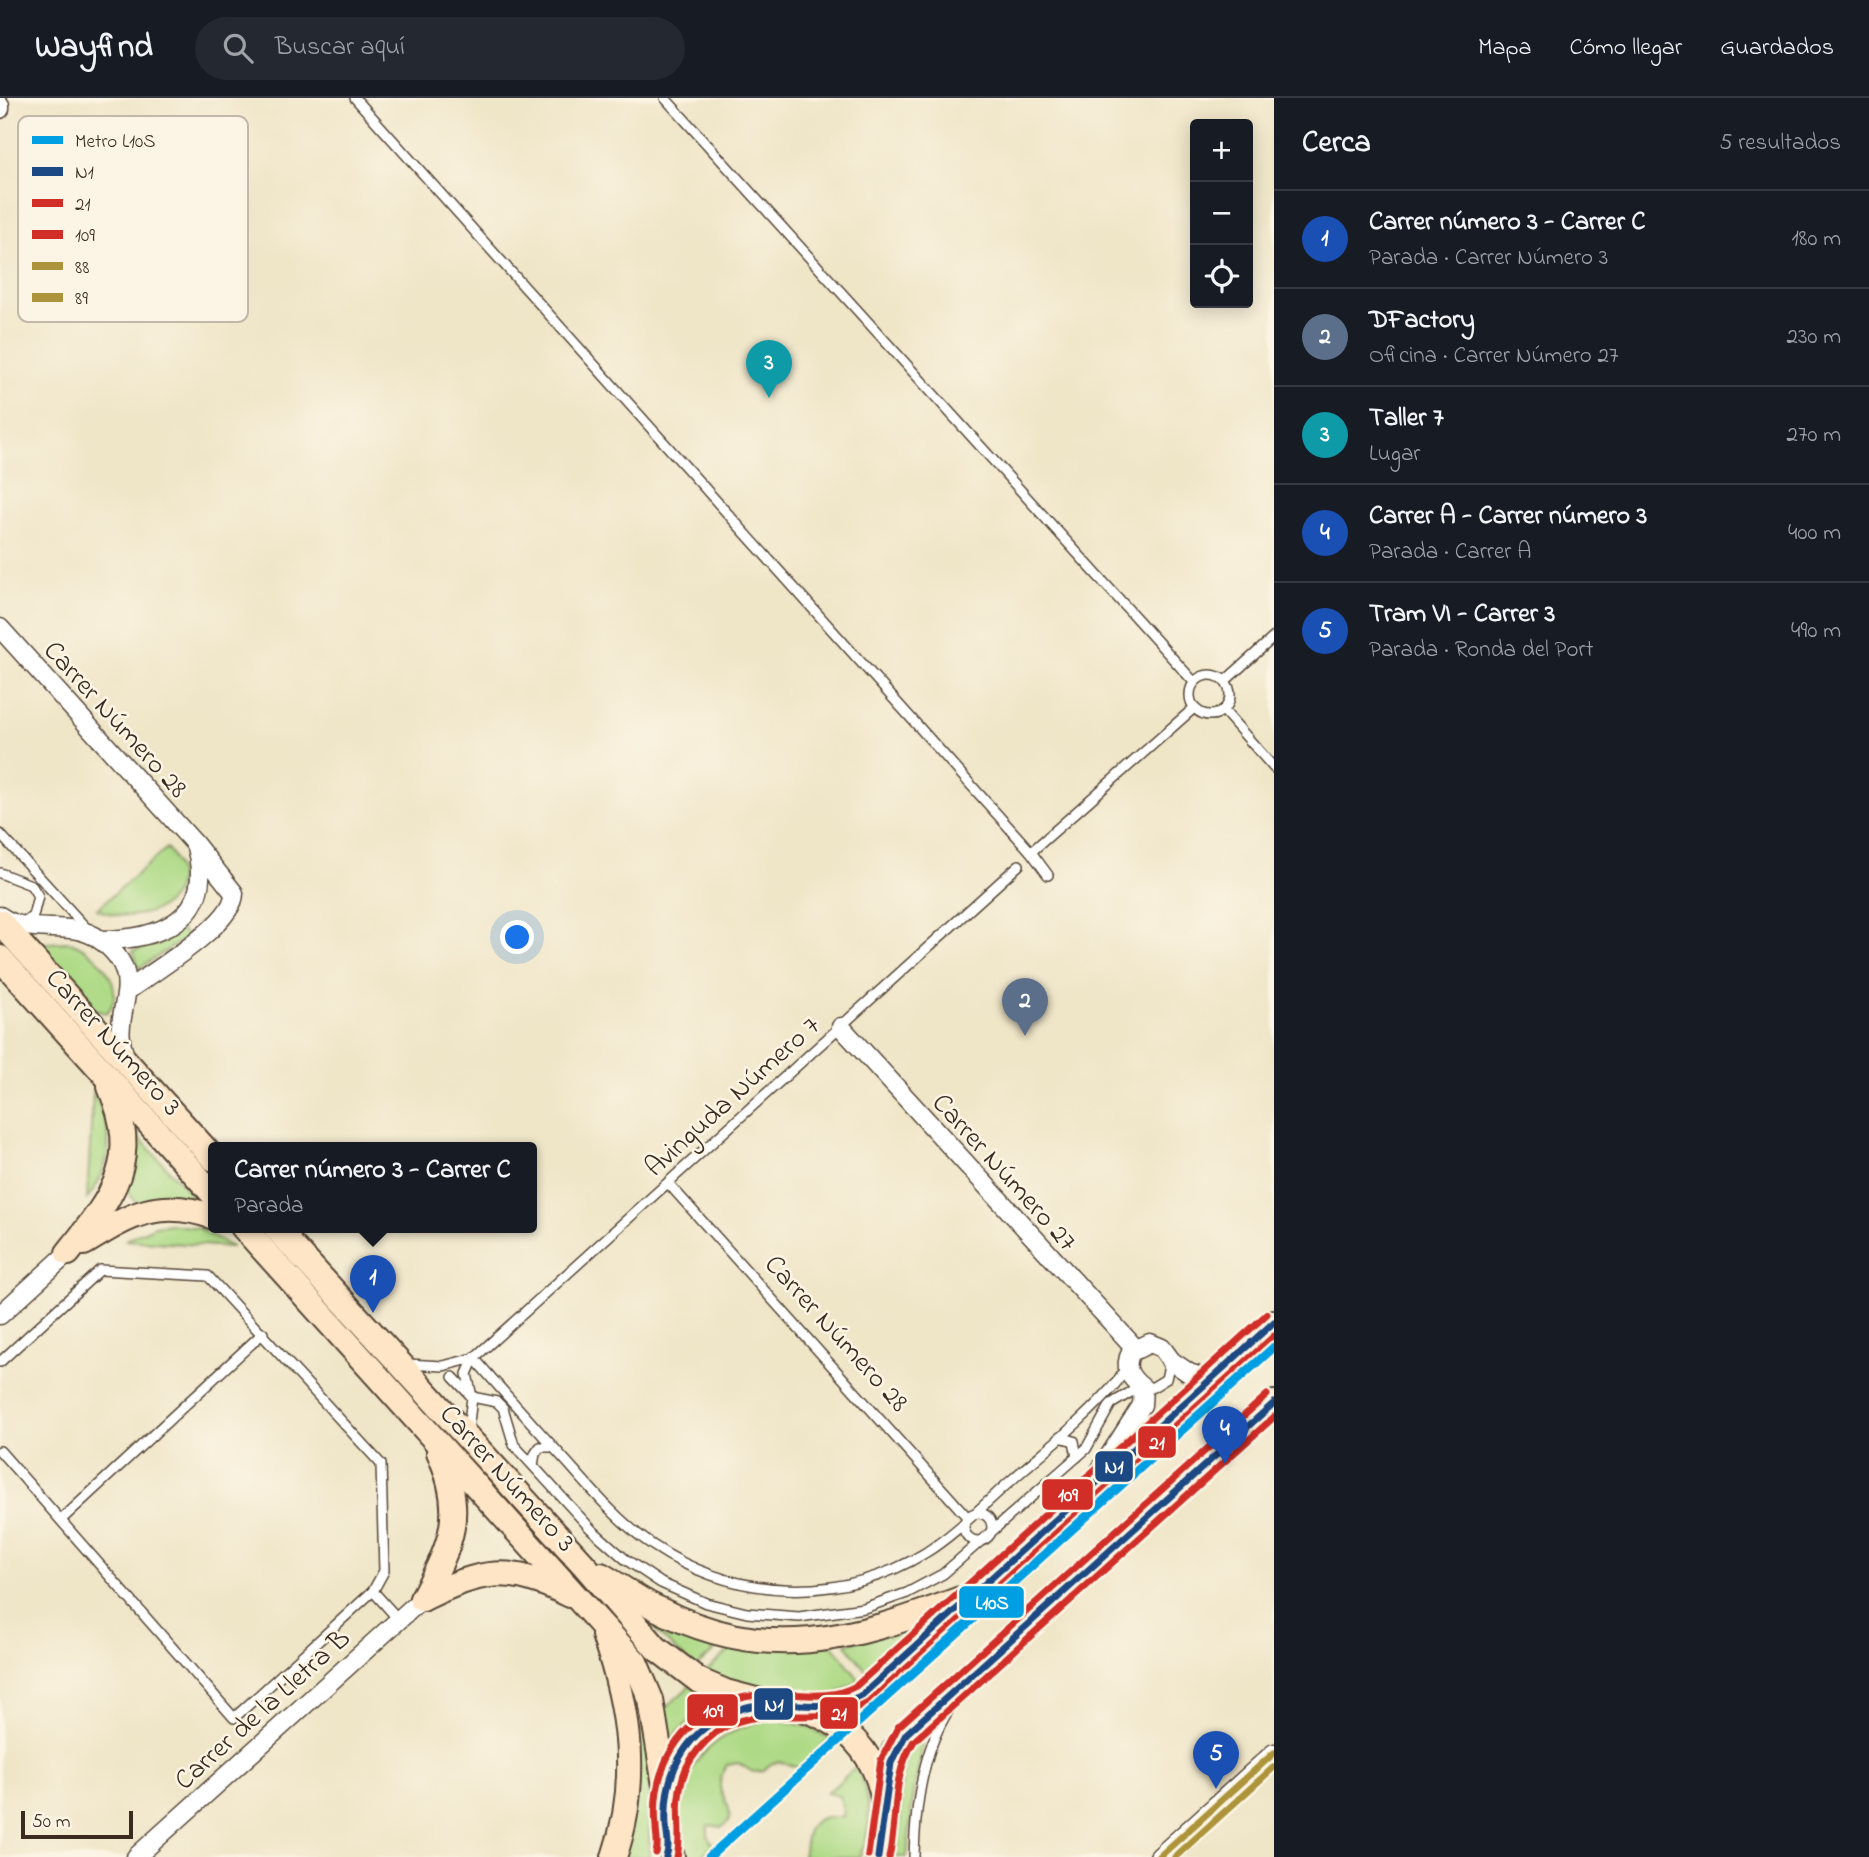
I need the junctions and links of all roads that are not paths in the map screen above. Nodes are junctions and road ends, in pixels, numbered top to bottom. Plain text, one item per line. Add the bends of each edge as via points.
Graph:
1 (355, 98) edge
2 (665, 98) edge
3 (0, 628) edge
4 (1274, 638) edge
5 (1225, 681) junction
6 (1194, 682) junction
7 (1194, 708) junction
8 (1223, 710) junction
9 (1274, 768) edge
10 (0, 834) edge
11 (195, 844) junction
12 (1031, 852) junction
13 (1019, 865) dead end
14 (0, 873) edge
15 (1048, 875) dead end
16 (0, 916) edge
17 (10, 924) edge
18 (96, 938) junction
19 (0, 958) edge
20 (128, 990) junction
21 (841, 1027) junction
22 (131, 1068) junction
23 (105, 1074) junction
24 (208, 1152) edge
25 (668, 1182) junction
26 (208, 1188) edge
27 (208, 1215) edge
28 (246, 1233) edge
29 (281, 1233) edge
30 (68, 1253) junction
31 (0, 1315) edge
32 (1274, 1322) edge
33 (262, 1333) junction
34 (1135, 1348) junction
35 (474, 1358) junction
36 (1170, 1360) junction
37 (0, 1362) edge
38 (401, 1363) junction
39 (1127, 1366) junction
40 (453, 1377) dead end
41 (1209, 1379) junction
42 (1143, 1388) junction
43 (472, 1397) junction
44 (1274, 1403) edge
45 (430, 1433) junction
46 (468, 1437) junction
47 (1060, 1437) junction
48 (553, 1447) junction
49 (0, 1451) edge
50 (1077, 1457) junction
51 (533, 1465) junction
52 (1088, 1490) junction
53 (968, 1518) junction
54 (62, 1519) junction
55 (987, 1538) junction
56 (584, 1565) junction
57 (373, 1591) junction
58 (974, 1594) junction
59 (422, 1598) junction
60 (579, 1600) junction
61 (398, 1619) junction
62 (600, 1622) junction
63 (972, 1676) junction
64 (771, 1704) junction
65 (803, 1709) junction
66 (1274, 1753) edge
67 (667, 1798) junction
68 (884, 1798) junction
69 (881, 1852) edge
70 (669, 1854) edge
71 (136, 1857) edge
72 (614, 1857) edge
73 (914, 1857) edge
74 (1159, 1857) edge

1 - 12 lane
2 - 6 lane
3 - 11 street, Carrer Número 28
4 - 5 lane
5 - 6 lane via 1209,674
5 - 8 lane via 1230,698
6 - 7 lane via 1189,695
7 - 8 lane via 1207,715
7 - 12 lane
8 - 9 lane
10 - 18 lane
11 - 18 street via 201,874 187,912 172,926 150,936
11 - 20 street, Carrer Número 28 via 231,884 235,902 189,947
12 - 15 lane
13 - 21 lane, Avinguda Número 7
14 - 17 lane via 31,885 38,896 33,916
16 - 17 street
17 - 18 street via 35,929 64,927
17 - 22 main road, Carrer Número 3
18 - 20 street via 122,962
19 - 23 main road, Carrer Número 3
20 - 22 street via 121,1042
21 - 25 lane, Avinguda Número 7
21 - 34 street, Carrer Número 27
22 - 24 main road, Carrer Número 3
23 - 26 main road, Carrer Número 3
23 - 30 main road via 119,1108 123,1164 112,1195
25 - 35 lane, Avinguda Número 7
25 - 53 lane, Carrer Número 28
27 - 30 main road via 156,1208 123,1219
28 - 45 main road, Carrer Número 3
29 - 38 main road, Carrer Número 3
30 - 31 street
32 - 41 main road
33 - 37 lane via 208,1276 100,1270
33 - 54 lane
33 - 57 lane via 381,1464 384,1571
34 - 36 street via 1156,1345
34 - 39 street
35 - 38 lane, Avinguda Número 7 via 443,1366
35 - 43 lane via 467,1374
35 - 48 lane
36 - 41 street
36 - 42 lane via 1166,1379
38 - 46 main road, Carrer Número 3
39 - 42 street
39 - 47 lane via 1115,1385
40 - 43 lane
41 - 52 main road
42 - 50 lane via 1117,1398 1107,1408 1091,1443
42 - 52 street via 1142,1405
43 - 46 lane
43 - 51 lane via 497,1402 503,1408 514,1445
44 - 63 main road
45 - 59 main road via 449,1474 454,1524 451,1541
45 - 60 main road, Carrer Número 3
46 - 56 main road, Carrer Número 3
47 - 50 lane via 1074,1441
47 - 53 lane
48 - 51 lane via 540,1447
48 - 53 lane via 615,1515 652,1545 702,1572 754,1587 807,1590 871,1578 925,1553
49 - 54 lane
50 - 55 lane
51 - 55 lane via 625,1559 684,1594 747,1613 822,1616 885,1602 943,1574
52 - 58 main road
53 - 55 lane via 964,1526 967,1535 978,1541
53 - 55 lane via 981,1514 988,1518 991,1530
54 - 57 lane via 234,1718
56 - 58 main road via 680,1619 740,1637 776,1642 841,1638
56 - 64 main road, Carrer Número 3 via 635,1626 676,1665 712,1687
57 - 61 lane
58 - 65 main road via 862,1695 840,1707
59 - 60 main road via 463,1579 495,1573 533,1579
59 - 61 street, Carrer de la Lletra B
60 - 62 main road, Carrer Número 3
61 - 71 street, Carrer de la Lletra B
62 - 67 main road, Carrer Número 3 via 644,1679 657,1724
62 - 72 main road via 620,1679 629,1727 628,1798
63 - 68 main road via 900,1742
63 - 73 lane via 942,1720 929,1753
64 - 65 main road
64 - 67 main road via 729,1712 703,1729 676,1766
65 - 68 main road via 832,1721 855,1739 873,1763
66 - 74 street
67 - 70 main road
68 - 69 main road

